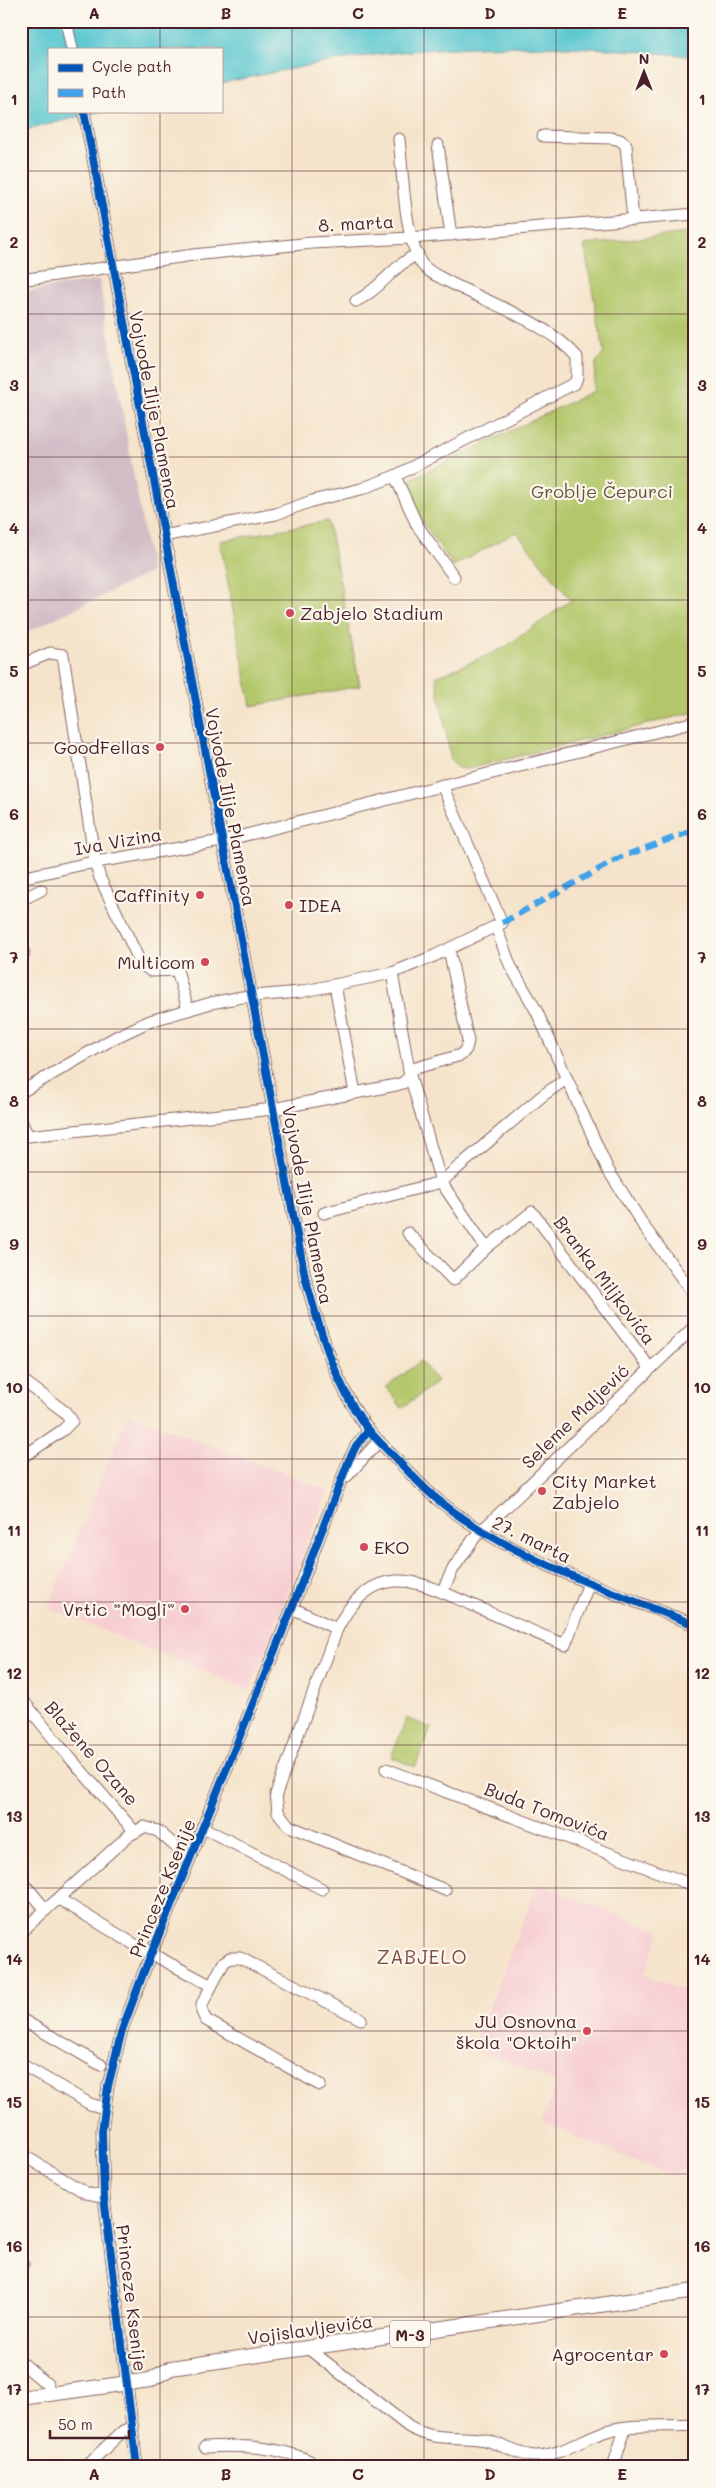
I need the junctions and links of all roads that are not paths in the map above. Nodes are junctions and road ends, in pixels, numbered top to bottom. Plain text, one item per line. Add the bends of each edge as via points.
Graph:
1 (66, 21) edge
2 (72, 48) edge
3 (84, 112) edge
4 (543, 136) dead end
5 (399, 139) dead end
6 (438, 145) dead end
7 (695, 214) edge
8 (633, 220) junction
9 (451, 235) junction
10 (411, 238) junction
11 (418, 254) junction
12 (112, 266) junction
13 (21, 280) edge
14 (356, 301) dead end
15 (395, 476) junction
16 (163, 536) junction
17 (454, 577) dead end
18 (21, 665) edge
19 (695, 722) edge
20 (442, 785) junction
21 (222, 841) junction
22 (95, 862) junction
23 (21, 878) edge
24 (41, 890) dead end
25 (21, 900) edge
26 (499, 925) junction
27 (449, 949) junction
28 (392, 973) junction
29 (335, 985) junction
30 (252, 996) junction
31 (188, 1010) junction
32 (409, 1073) junction
33 (566, 1079) junction
34 (21, 1092) edge
35 (355, 1093) junction
36 (273, 1109) junction
37 (21, 1121) edge
38 (441, 1182) junction
39 (324, 1213) dead end
40 (408, 1233) dead end
41 (486, 1248) junction
42 (695, 1296) edge
43 (695, 1326) edge
44 (650, 1368) junction
45 (21, 1379) edge
46 (370, 1430) junction
47 (379, 1441) junction
48 (21, 1458) edge
49 (342, 1482) junction
50 (482, 1531) junction
51 (589, 1583) junction
52 (442, 1592) junction
53 (292, 1608) junction
54 (695, 1625) edge
55 (337, 1629) junction
56 (21, 1698) edge
57 (386, 1769) dead end
58 (202, 1827) junction
59 (135, 1832) junction
60 (189, 1858) junction
61 (21, 1880) edge
62 (695, 1886) edge
63 (322, 1889) dead end
64 (445, 1890) dead end
65 (59, 1899) junction
66 (46, 1910) junction
67 (21, 1932) edge
68 (152, 1953) junction
69 (210, 1985) junction
70 (21, 2019) edge
71 (361, 2019) dead end
72 (21, 2064) edge
73 (101, 2065) dead end
74 (320, 2085) dead end
75 (104, 2108) junction
76 (21, 2154) edge
77 (104, 2197) junction
78 (695, 2291) edge
79 (309, 2348) junction
80 (21, 2362) edge
81 (128, 2383) junction
82 (51, 2394) junction
83 (21, 2398) edge
84 (695, 2425) edge
85 (133, 2428) junction
86 (625, 2429) junction
87 (204, 2447) dead end
88 (85, 2467) edge
89 (137, 2467) edge
90 (321, 2467) edge
91 (613, 2467) edge

1 - 2 street
3 - 12 street, Vojvode Ilije Plamenca
4 - 8 street via 612,138 626,145
5 - 10 street
6 - 9 street
7 - 8 street, 8. marta
8 - 9 street, 8. marta
9 - 10 street, 8. marta
10 - 11 street
10 - 12 street, 8. marta via 312,243
11 - 14 street via 399,264 375,290
11 - 15 street via 426,269 554,336 577,357 577,377 570,386
12 - 13 street, 8. marta
12 - 16 street, Vojvode Ilije Plamenca
15 - 16 street via 285,511
15 - 17 street via 417,525
16 - 21 street, Vojvode Ilije Plamenca
18 - 22 street via 56,652 63,655
19 - 20 street, Iva Vizina
20 - 21 street, Iva Vizina
20 - 26 street
21 - 22 street, Iva Vizina
21 - 30 street, Vojvode Ilije Plamenca
22 - 23 street, Iva Vizina
22 - 31 street via 142,964 151,972 177,970
24 - 25 street
26 - 27 street
26 - 33 street via 510,965 536,1010
27 - 28 street
27 - 32 street via 468,1041 466,1049 461,1055
28 - 29 street
28 - 32 street
29 - 30 street
29 - 35 street
30 - 31 street
30 - 36 street, Vojvode Ilije Plamenca
31 - 34 street via 133,1028
32 - 35 street via 403,1083
32 - 38 street
33 - 38 street
33 - 42 street via 614,1181
35 - 36 street
36 - 37 street via 28,1136
36 - 46 street, Vojvode Ilije Plamenca via 305,1277 317,1320 349,1398
38 - 39 street
38 - 41 street
40 - 41 street via 453,1280
41 - 44 street, Branka Miljkovića via 532,1212
43 - 44 street, Seleme Maljević
44 - 50 street, Seleme Maljević
45 - 48 street via 72,1421
46 - 47 street, Vojvode Ilije Plamenca
46 - 49 street, Princeze Ksenije via 356,1446
47 - 49 street, Princeze Ksenije
47 - 50 street, 27. marta via 436,1498
49 - 53 street, Princeze Ksenije
50 - 51 street, 27. marta via 527,1556
50 - 52 street, 27. marta via 453,1569
51 - 52 street via 565,1646
51 - 54 street, 27. marta
52 - 55 street via 420,1584 397,1581 383,1584 357,1598
53 - 55 street
53 - 58 street, Princeze Ksenije
55 - 64 street via 276,1794 278,1812 289,1826
56 - 59 street, Blažene Ozane
57 - 62 street, Buda Tomovića
58 - 60 street, Princeze Ksenije
58 - 63 street, Princeze Ksenije
59 - 60 street via 144,1827 155,1828
59 - 65 street
60 - 68 street, Princeze Ksenije
61 - 66 street
65 - 66 street
65 - 68 street
66 - 67 street
68 - 69 street
68 - 75 street, Princeze Ksenije via 122,2030
69 - 71 street via 226,1960 236,1957
69 - 74 street via 202,2004 206,2020
70 - 73 street
72 - 75 street via 90,2104
75 - 77 street, Princeze Ksenije
76 - 77 street via 86,2193
77 - 81 street, Princeze Ksenije
78 - 79 main road, Vojislavljevića / M-3
79 - 81 main road, Vojislavljevića / M-3 via 172,2368 150,2380
79 - 86 street via 359,2390 408,2427 424,2435 488,2440 522,2455 536,2456 557,2454 608,2431
80 - 82 street via 47,2384
81 - 82 main road, Vojislavljevića / M-3
81 - 85 street, Princeze Ksenije
82 - 83 main road, Vojislavljevića / M-3
84 - 86 street
85 - 88 street via 123,2431
85 - 89 street, Princeze Ksenije
86 - 91 street
87 - 90 street via 258,2447 293,2455

